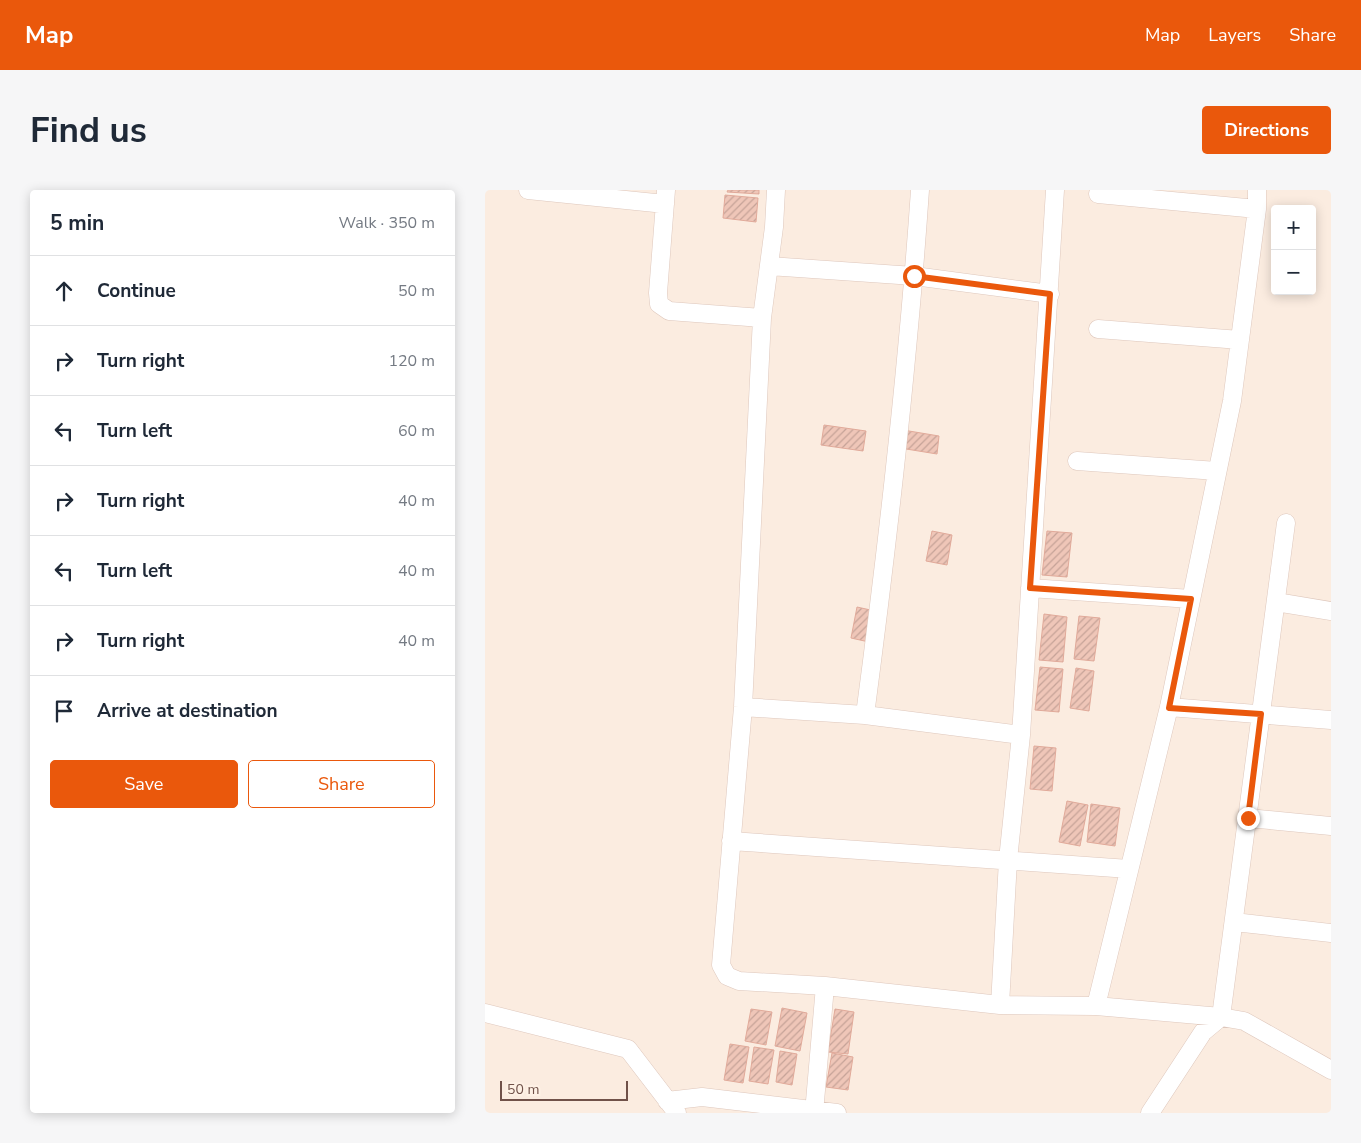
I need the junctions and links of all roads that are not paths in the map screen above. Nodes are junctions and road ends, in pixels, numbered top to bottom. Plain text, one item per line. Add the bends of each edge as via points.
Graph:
1 (528, 190) edge
2 (776, 190) edge
3 (919, 190) edge
4 (1055, 190) edge
5 (1257, 190) edge
6 (1098, 194) dead end
7 (666, 197) edge
8 (1257, 209) junction
9 (769, 266) junction
10 (914, 276) junction
11 (1050, 294) junction
12 (762, 318) junction
13 (1098, 329) dead end
14 (1240, 340) junction
15 (1077, 461) dead end
16 (1217, 471) junction
17 (1286, 523) dead end
18 (1030, 588) junction
19 (1191, 599) junction
20 (1276, 602) junction
21 (1331, 611) edge
22 (743, 707) junction
23 (1169, 708) junction
24 (1261, 714) junction
25 (865, 715) junction
26 (1331, 720) edge
27 (1021, 735) junction
28 (1248, 818) junction
29 (1331, 826) edge
30 (731, 841) junction
31 (1008, 860) junction
32 (1129, 869) junction
33 (1234, 922) junction
34 (1331, 933) edge
35 (825, 986) junction
36 (1000, 1005) junction
37 (1096, 1006) junction
38 (485, 1013) edge
39 (1221, 1017) junction
40 (1331, 1070) edge
41 (672, 1107) edge
42 (814, 1112) edge
43 (837, 1113) edge
44 (1150, 1113) edge

1 - 7 street
2 - 9 street
3 - 10 street
4 - 11 street
5 - 8 street
6 - 8 street
7 - 12 street via 659,304 669,311
8 - 14 street
9 - 10 street
9 - 12 street
10 - 11 street
10 - 25 street via 883,580
11 - 18 street
12 - 22 street
13 - 14 street
14 - 16 street via 1232,401
15 - 16 street
16 - 19 street
17 - 20 street
18 - 19 street
18 - 27 street
19 - 23 street
20 - 21 street
20 - 24 street
22 - 25 street
22 - 30 street
23 - 24 street
23 - 32 street
24 - 26 street
24 - 28 street
25 - 27 street
27 - 31 street
28 - 29 street
28 - 33 street
30 - 31 street
30 - 35 street via 721,965 727,976 739,981
31 - 32 street
31 - 36 street
32 - 37 street
33 - 34 street
33 - 39 street
35 - 36 street
35 - 42 street
36 - 37 street
37 - 39 street
38 - 41 street via 628,1049
39 - 40 street via 1243,1021
39 - 44 street via 1203,1032
41 - 42 street via 702,1097
42 - 43 street

